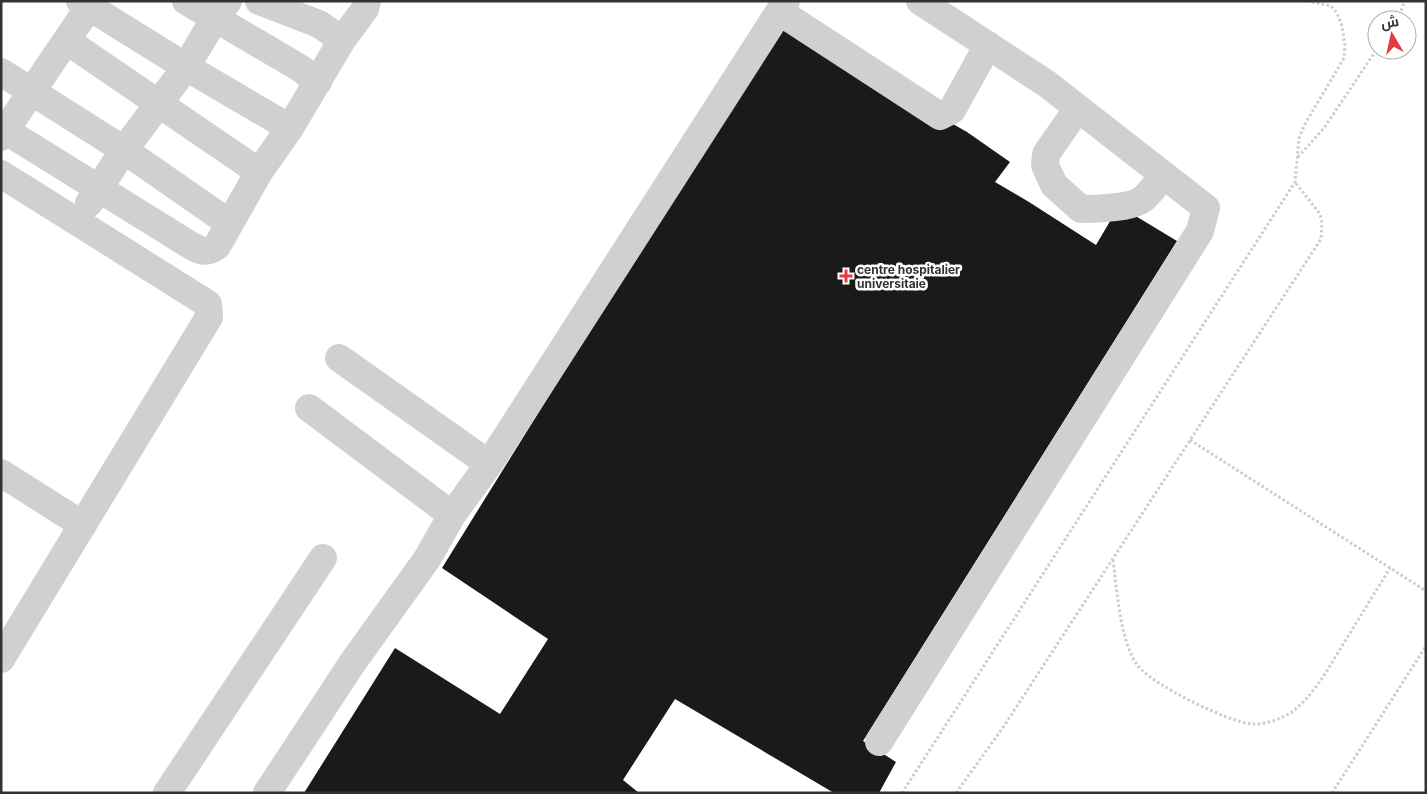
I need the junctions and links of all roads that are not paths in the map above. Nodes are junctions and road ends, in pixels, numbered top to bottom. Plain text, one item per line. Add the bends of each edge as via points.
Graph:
1 (186, 1) edge
2 (259, 1) edge
3 (367, 1) edge
4 (920, 1) edge
5 (88, 3) edge
6 (783, 7) edge
7 (222, 10) edge
8 (342, 40) junction
9 (67, 41) junction
10 (988, 45) junction
11 (186, 67) junction
12 (1, 72) edge
13 (318, 82) junction
14 (32, 93) junction
15 (157, 104) junction
16 (1078, 108) junction
17 (290, 128) junction
18 (3, 132) edge
19 (124, 150) junction
20 (259, 172) junction
21 (1, 174) edge
22 (1164, 175) junction
23 (99, 189) junction
24 (77, 221) junction
25 (229, 223) junction
26 (340, 358) dead end
27 (309, 408) dead end
28 (489, 464) junction
29 (1, 473) edge
30 (452, 516) junction
31 (83, 525) junction
32 (323, 558) dead end
33 (1, 659) edge
34 (879, 742) dead end
35 (167, 793) edge
36 (267, 793) edge

1 - 7 lane
2 - 8 lane via 319,24
3 - 8 lane via 365,9
4 - 10 lane
5 - 9 lane
5 - 11 lane
6 - 10 lane via 940,116 952,110
6 - 28 lane
7 - 11 lane
7 - 13 lane
8 - 13 lane
9 - 14 lane
9 - 15 lane
10 - 16 lane
11 - 15 lane
11 - 17 lane
12 - 14 lane
13 - 17 lane
14 - 18 lane
14 - 19 lane
15 - 19 lane
15 - 20 lane
16 - 22 lane
16 - 22 lane via 1046,154 1045,165 1054,184 1081,209 1098,209 1141,200
17 - 20 lane
18 - 23 lane
19 - 23 lane
19 - 25 lane
20 - 25 lane
21 - 24 lane
22 - 34 lane via 1206,208 1200,231
23 - 24 lane
23 - 25 lane via 200,251 210,251 217,246
24 - 31 lane via 208,304 209,317
26 - 28 lane
27 - 30 lane
28 - 30 lane
29 - 31 lane
30 - 36 lane via 428,559 353,662
31 - 33 lane
32 - 35 lane

